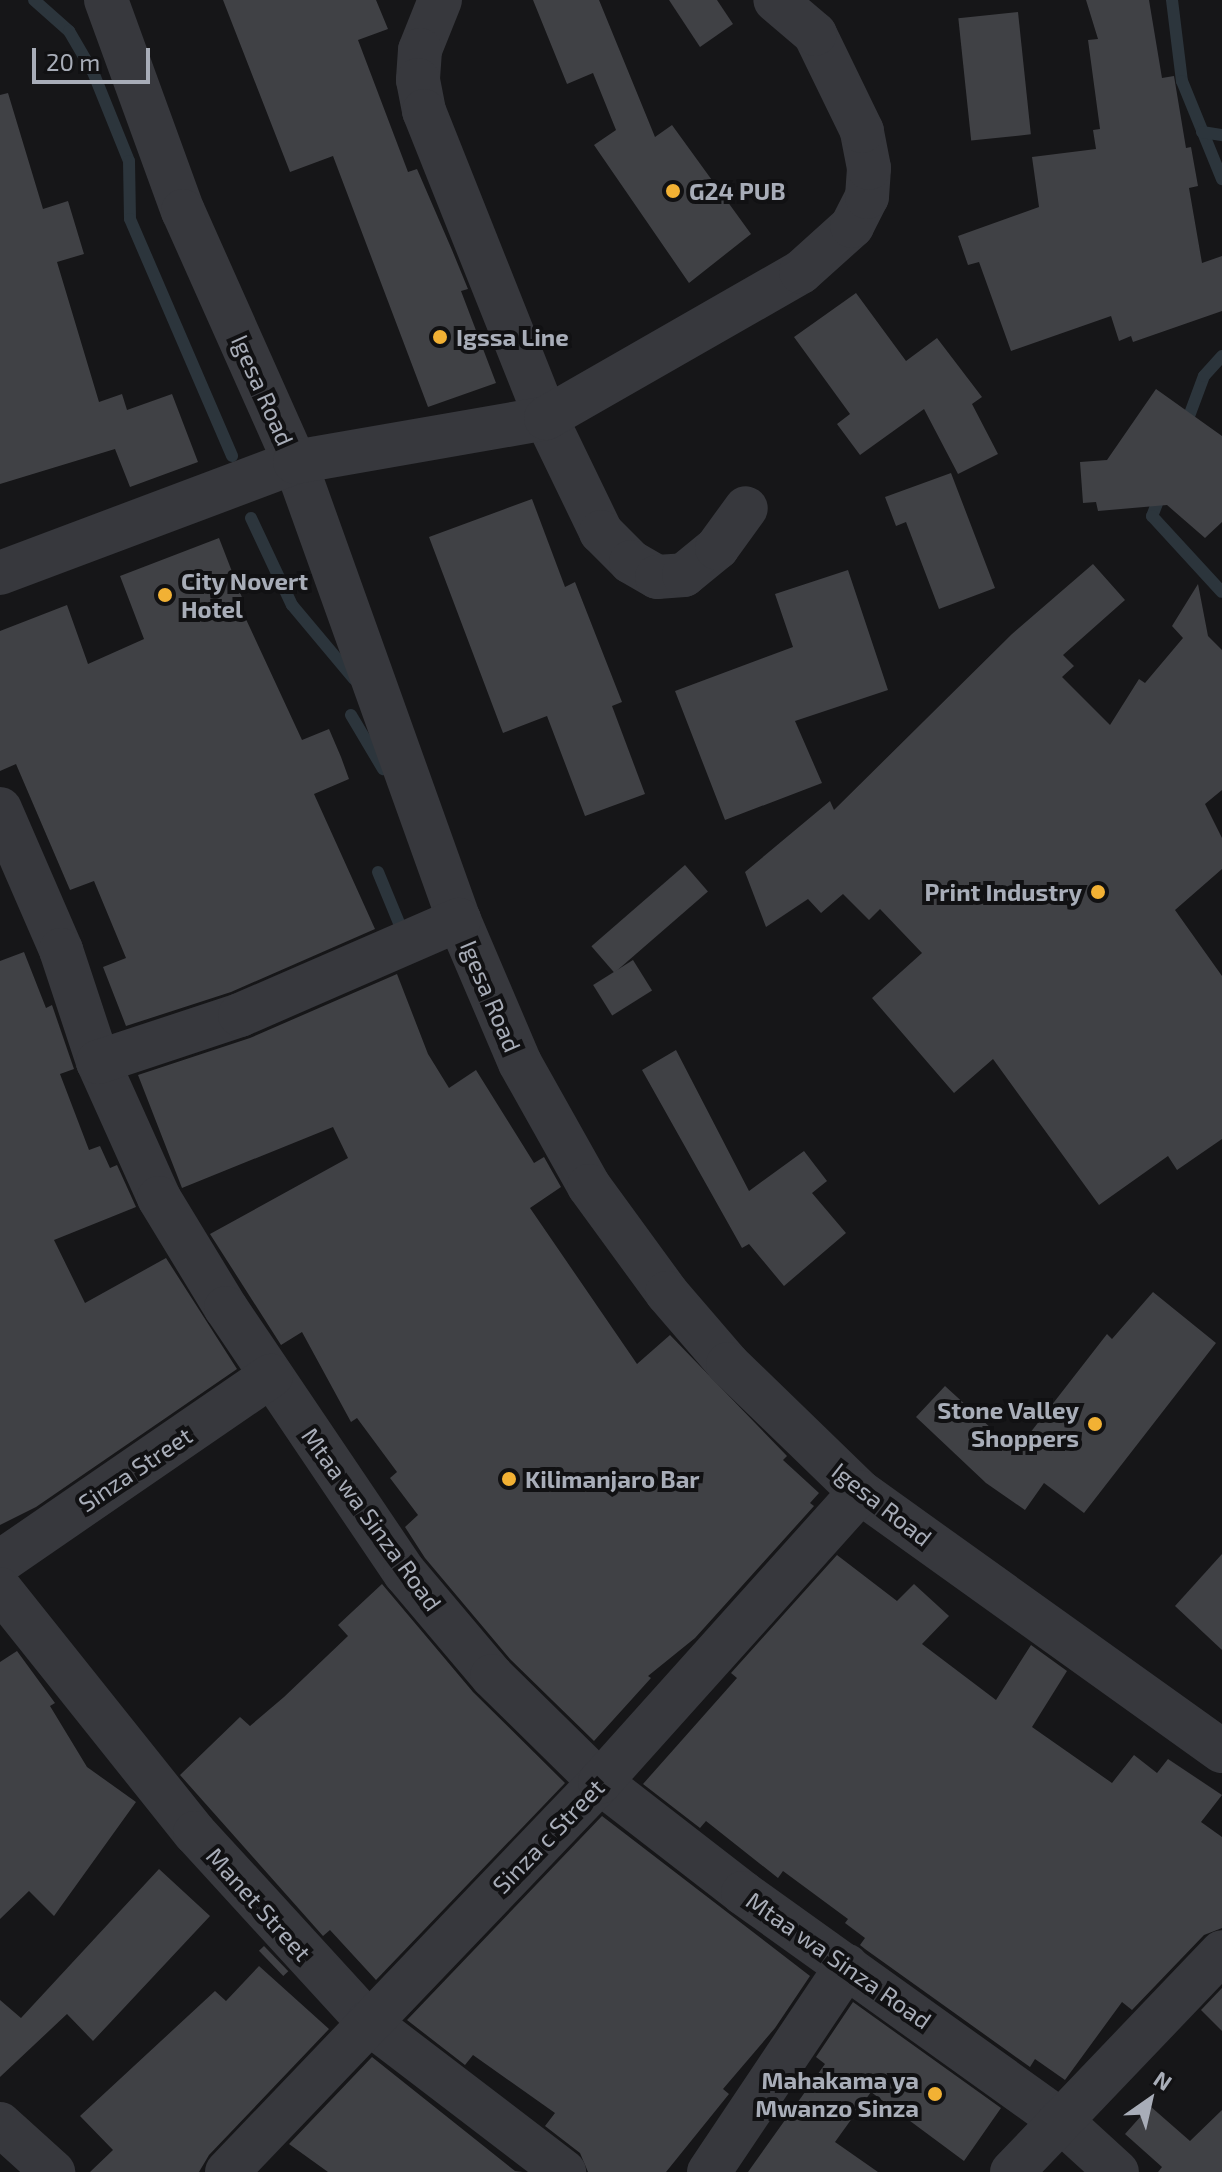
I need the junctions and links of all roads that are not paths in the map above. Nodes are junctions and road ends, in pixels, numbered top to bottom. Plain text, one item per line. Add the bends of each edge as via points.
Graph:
1 (106, 0) edge
2 (440, 0) edge
3 (775, 0) edge
4 (546, 418) junction
5 (295, 462) junction
6 (746, 508) dead end
7 (0, 573) edge
8 (0, 809) edge
9 (459, 920) junction
10 (98, 1062) junction
11 (271, 1376) junction
12 (860, 1492) junction
13 (0, 1562) edge
14 (0, 1589) edge
15 (1222, 1751) edge
16 (600, 1782) junction
17 (1222, 1952) edge
18 (847, 1966) junction
19 (368, 2022) junction
20 (1060, 2120) junction
21 (0, 2124) edge
22 (53, 2172) edge
23 (227, 2172) edge
24 (564, 2172) edge
25 (709, 2172) edge
26 (1012, 2172) edge
27 (1117, 2172) edge

1 - 5 street, Igesa Road via 183,211
2 - 4 street via 420,50 424,111
3 - 4 street via 815,34 862,131 869,168 867,197 852,226 801,272
4 - 5 street
4 - 6 street via 601,532 631,562 657,577 684,575 701,564
5 - 7 street
5 - 9 street, Igesa Road
8 - 10 street, Mtaa wa Sinza Road via 61,950
9 - 10 street via 240,1015
9 - 12 street, Igesa Road via 520,1063 589,1186 667,1293 728,1364
10 - 11 street, Mtaa wa Sinza Road via 159,1198
11 - 13 street, Sinza Street
11 - 16 street, Mtaa wa Sinza Road via 405,1573 492,1676
12 - 15 street, Igesa Road
12 - 16 street, Sinza c Street
14 - 19 street, Manet Street via 195,1833
16 - 18 street, Mtaa wa Sinza Road
16 - 19 street, Sinza c Street
17 - 20 street
18 - 20 street, Mtaa wa Sinza Road
18 - 25 street
19 - 23 street, Sinza c Street
19 - 24 street, Manet Street
20 - 26 street
20 - 27 street, Mtaa wa Sinza Road
21 - 22 street

